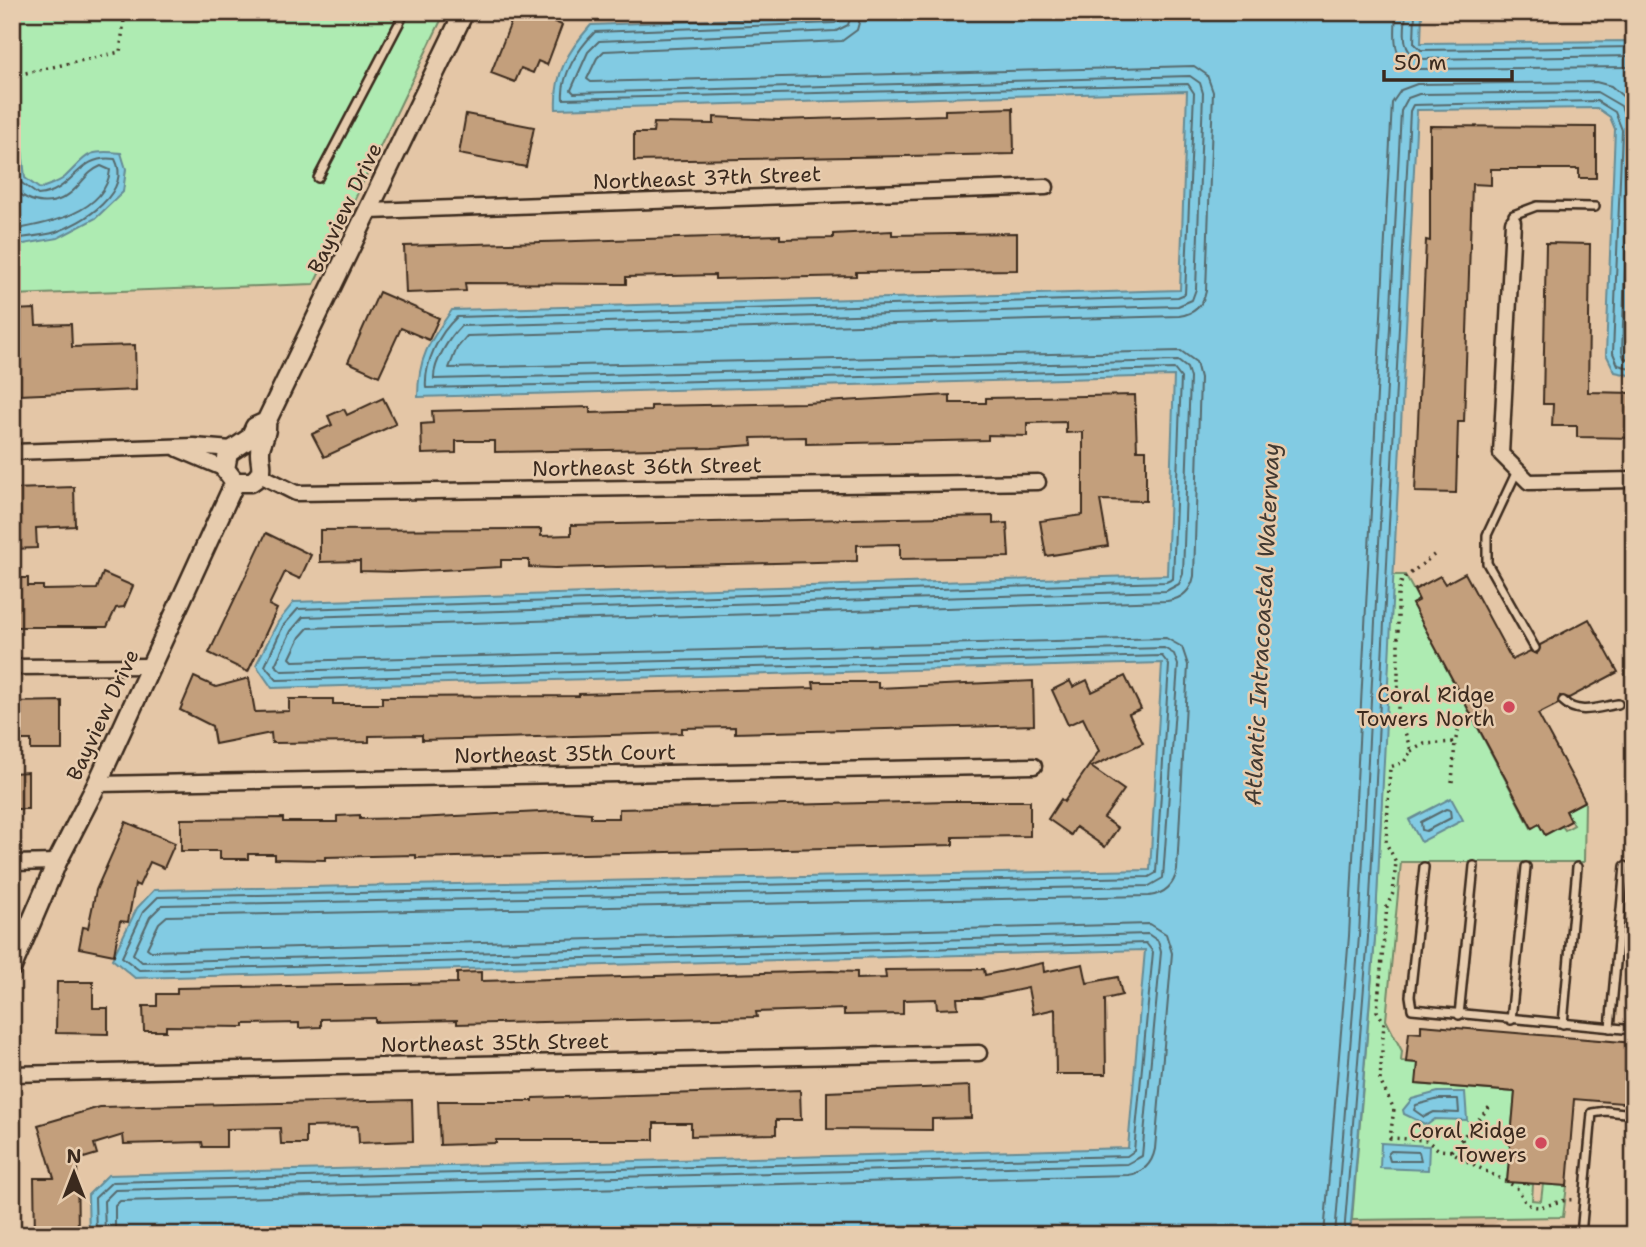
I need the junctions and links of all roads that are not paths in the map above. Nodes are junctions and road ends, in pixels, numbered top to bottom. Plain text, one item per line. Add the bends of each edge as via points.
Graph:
1 (405, 12) edge
2 (464, 12) edge
3 (318, 178) dead end
4 (1046, 187) dead end
5 (1595, 208) dead end
6 (370, 211) junction
7 (1513, 222) joint
8 (267, 422) junction
9 (237, 447) junction
10 (178, 449) junction
11 (12, 452) edge
12 (260, 453) junction
13 (1517, 470) junction
14 (230, 475) junction
15 (260, 475) junction
16 (1634, 480) edge
17 (1038, 482) dead end
18 (1535, 648) dead end
19 (151, 666) junction
20 (12, 667) edge
21 (1563, 701) dead end
22 (1618, 704) dead end
23 (1034, 766) dead end
24 (97, 784) junction
25 (57, 862) junction
26 (12, 863) edge
27 (1474, 866) dead end
28 (1625, 866) dead end
29 (1424, 867) dead end
30 (1526, 867) dead end
31 (1577, 867) dead end
32 (12, 967) edge
33 (1459, 1015) junction
34 (1511, 1020) junction
35 (1563, 1024) junction
36 (1610, 1028) junction
37 (1634, 1030) edge
38 (979, 1053) dead end
39 (12, 1074) edge
40 (1634, 1114) edge
41 (1581, 1235) edge

1 - 3 lane
2 - 6 street, Bayview Drive
4 - 6 street, Northeast 37th Street
5 - 7 lane via 1529,207 1513,215
6 - 8 street, Bayview Drive
7 - 13 street via 1502,454
8 - 9 street, Bayview Drive
8 - 12 street, Bayview Drive
9 - 10 street
9 - 12 street
9 - 14 street, Bayview Drive via 225,458
10 - 11 street
10 - 14 street via 214,462
12 - 15 street, Bayview Drive via 264,464
13 - 16 street via 1529,482
13 - 18 lane via 1487,535 1487,563
14 - 15 street via 251,482
14 - 19 street, Bayview Drive
15 - 17 street, Northeast 36th Street via 296,493
19 - 20 street
19 - 24 street, Bayview Drive
21 - 22 lane via 1580,710
23 - 24 street, Northeast 35th Court
24 - 25 street, Bayview Drive
25 - 26 street
25 - 32 street, Bayview Drive
27 - 33 lane
28 - 36 lane
29 - 33 lane via 1410,1004 1419,1012
30 - 34 lane
31 - 35 lane
33 - 34 lane
34 - 35 lane
35 - 36 lane
36 - 37 lane
38 - 39 street, Northeast 35th Street
40 - 41 lane via 1592,1113

